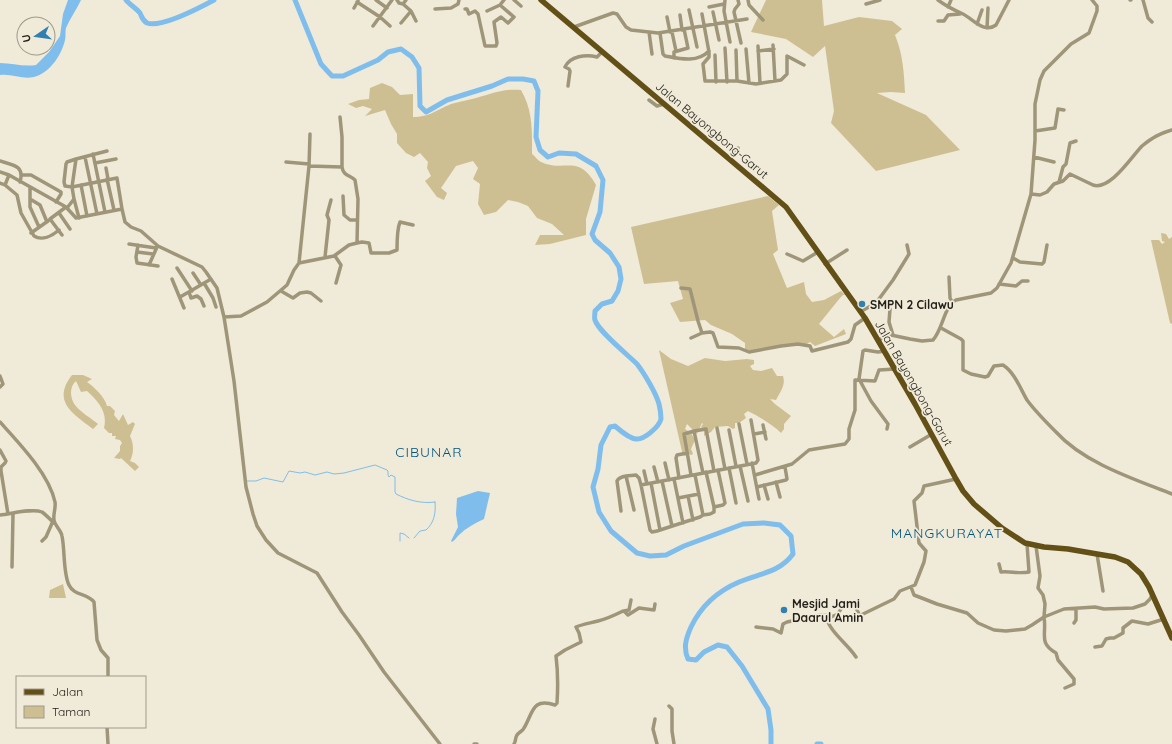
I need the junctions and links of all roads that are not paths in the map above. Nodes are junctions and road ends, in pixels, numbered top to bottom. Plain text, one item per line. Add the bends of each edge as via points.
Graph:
1 (376, 0) edge
2 (392, 0) edge
3 (397, 0) edge
4 (406, 0) edge
5 (459, 0) edge
6 (504, 0) edge
7 (514, 0) edge
8 (541, 0) edge
9 (738, 0) edge
10 (748, 0) edge
11 (880, 0) edge
12 (938, 0) edge
13 (951, 0) edge
14 (1009, 0) edge
15 (1092, 0) edge
16 (1143, 0) edge
17 (358, 1) edge
18 (724, 2) edge
19 (403, 4) junction
20 (866, 4) dead end
21 (500, 5) junction
22 (521, 6) dead end
23 (949, 6) junction
24 (709, 7) dead end
25 (354, 8) dead end
26 (386, 8) junction
27 (988, 8) dead end
28 (434, 9) dead end
29 (465, 9) dead end
30 (689, 10) dead end
31 (982, 10) dead end
32 (411, 11) junction
33 (487, 11) dead end
34 (713, 12) dead end
35 (702, 14) dead end
36 (961, 14) junction
37 (680, 15) dead end
38 (380, 17) junction
39 (667, 17) dead end
40 (747, 19) dead end
41 (763, 20) dead end
42 (416, 21) dead end
43 (736, 21) junction
44 (938, 21) dead end
45 (726, 22) junction
46 (1152, 22) dead end
47 (401, 23) dead end
48 (978, 23) junction
49 (716, 24) junction
50 (373, 26) dead end
51 (390, 26) dead end
52 (704, 26) junction
53 (574, 27) junction
54 (987, 27) junction
55 (694, 28) junction
56 (683, 30) junction
57 (649, 32) junction
58 (671, 32) junction
59 (660, 33) junction
60 (696, 39) junction
61 (720, 40) dead end
62 (686, 41) junction
63 (730, 42) dead end
64 (741, 43) dead end
65 (758, 46) dead end
66 (698, 47) dead end
67 (725, 48) dead end
68 (746, 48) dead end
69 (736, 50) dead end
70 (676, 51) junction
71 (758, 51) junction
72 (602, 52) junction
73 (709, 53) junction
74 (652, 54) dead end
75 (715, 55) dead end
76 (674, 58) junction
77 (804, 65) dead end
78 (737, 81) junction
79 (775, 81) junction
80 (716, 82) junction
81 (727, 82) junction
82 (749, 83) junction
83 (760, 83) junction
84 (568, 86) dead end
85 (649, 100) dead end
86 (664, 104) junction
87 (1064, 110) dead end
88 (340, 117) dead end
89 (1172, 130) edge
90 (1036, 131) junction
91 (310, 134) dead end
92 (1076, 142) dead end
93 (738, 148) dead end
94 (107, 151) dead end
95 (93, 154) junction
96 (85, 157) junction
97 (1034, 157) junction
98 (76, 159) junction
99 (116, 159) dead end
100 (730, 159) junction
101 (0, 161) edge
102 (286, 162) dead end
103 (1054, 162) dead end
104 (95, 164) junction
105 (309, 165) junction
106 (342, 167) junction
107 (106, 168) dead end
108 (0, 172) edge
109 (9, 174) junction
110 (22, 175) junction
111 (108, 179) junction
112 (99, 181) junction
113 (20, 182) junction
114 (1059, 182) junction
115 (0, 183) edge
116 (90, 183) junction
117 (5, 185) junction
118 (81, 185) junction
119 (30, 187) junction
120 (72, 187) junction
121 (1031, 194) junction
122 (343, 196) dead end
123 (30, 199) junction
124 (74, 199) junction
125 (331, 200) dead end
126 (56, 202) junction
127 (66, 208) junction
128 (122, 209) junction
129 (114, 210) junction
130 (105, 212) junction
131 (59, 213) junction
132 (96, 214) junction
133 (87, 216) junction
134 (79, 218) junction
135 (50, 219) junction
136 (358, 220) junction
137 (47, 222) junction
138 (413, 225) dead end
139 (39, 227) junction
140 (70, 229) dead end
141 (58, 230) junction
142 (31, 233) junction
143 (62, 234) dead end
144 (357, 243) junction
145 (129, 244) dead end
146 (138, 245) junction
147 (907, 245) dead end
148 (1046, 245) dead end
149 (157, 247) junction
150 (847, 250) dead end
151 (137, 252) junction
152 (818, 252) junction
153 (153, 254) junction
154 (787, 254) dead end
155 (335, 256) junction
156 (325, 257) junction
157 (1013, 258) junction
158 (299, 263) junction
159 (825, 264) junction
160 (149, 266) junction
161 (158, 266) dead end
162 (177, 268) dead end
163 (193, 273) dead end
164 (948, 277) dead end
165 (172, 279) dead end
166 (211, 279) junction
167 (1028, 281) dead end
168 (202, 284) junction
169 (336, 284) dead end
170 (999, 284) junction
171 (681, 288) dead end
172 (281, 291) junction
173 (190, 292) junction
174 (180, 297) junction
175 (191, 298) junction
176 (321, 301) dead end
177 (952, 302) junction
178 (192, 304) dead end
179 (204, 306) dead end
180 (216, 307) dead end
181 (184, 308) dead end
182 (890, 309) dead end
183 (860, 312) junction
184 (224, 317) junction
185 (865, 318) junction
186 (941, 328) junction
187 (702, 333) junction
188 (893, 335) junction
189 (691, 338) dead end
190 (878, 340) junction
191 (885, 351) junction
192 (895, 369) junction
193 (0, 376) edge
194 (859, 379) junction
195 (0, 387) edge
196 (751, 420) dead end
197 (0, 422) edge
198 (739, 424) dead end
199 (763, 425) dead end
200 (717, 428) dead end
201 (887, 429) dead end
202 (729, 430) dead end
203 (694, 431) junction
204 (765, 432) junction
205 (754, 434) junction
206 (932, 434) junction
207 (766, 440) dead end
208 (910, 447) dead end
209 (0, 450) edge
210 (687, 453) junction
211 (665, 462) dead end
212 (747, 464) junction
213 (752, 464) junction
214 (738, 466) junction
215 (785, 467) junction
216 (654, 468) dead end
217 (727, 468) junction
218 (644, 470) dead end
219 (716, 470) junction
220 (705, 473) junction
221 (693, 475) junction
222 (754, 475) junction
223 (626, 476) junction
224 (680, 478) junction
225 (672, 479) junction
226 (956, 479) junction
227 (660, 482) junction
228 (776, 482) junction
229 (649, 484) junction
230 (641, 485) junction
231 (764, 485) junction
232 (757, 487) junction
233 (699, 494) junction
234 (1172, 494) edge
235 (688, 496) junction
236 (780, 497) dead end
237 (678, 498) junction
238 (759, 499) dead end
239 (768, 499) dead end
240 (748, 501) dead end
241 (736, 503) dead end
242 (714, 507) junction
243 (634, 510) dead end
244 (621, 511) dead end
245 (8, 514) junction
246 (13, 514) junction
247 (0, 515) edge
248 (703, 515) junction
249 (694, 520) junction
250 (53, 522) junction
251 (683, 523) junction
252 (672, 526) junction
253 (660, 530) junction
254 (42, 541) dead end
255 (1027, 544) junction
256 (1036, 546) junction
257 (1097, 554) junction
258 (999, 564) dead end
259 (12, 567) dead end
260 (911, 587) junction
261 (1103, 591) dead end
262 (1152, 593) junction
263 (631, 600) dead end
264 (655, 604) dead end
265 (1076, 609) junction
266 (624, 611) junction
267 (826, 615) junction
268 (1044, 617) junction
269 (1164, 619) junction
270 (1074, 623) dead end
271 (756, 626) dead end
272 (1172, 638) edge
273 (1095, 647) dead end
274 (856, 657) dead end
275 (108, 676) edge
276 (1065, 688) dead end
277 (669, 706) dead end
278 (655, 719) dead end
279 (107, 728) edge
280 (108, 744) edge
281 (440, 744) edge
282 (474, 744) edge
283 (477, 744) edge
284 (514, 744) edge
285 (657, 744) edge
286 (674, 744) edge

1 - 26 street
2 - 26 street
3 - 19 street
4 - 19 street
5 - 28 street via 458,4 451,8
6 - 21 street
7 - 22 street
8 - 53 main road, Jalan Bayongbong-Garut
9 - 43 street via 740,4 734,11
10 - 41 street via 749,5
11 - 20 street
12 - 23 street
13 - 23 street
14 - 54 street via 996,25 993,28
15 - 90 street via 1098,11 1091,29 1061,54 1041,76 1035,104
16 - 46 street via 1148,18
17 - 25 street
17 - 38 street
18 - 24 street
18 - 45 street
19 - 32 street
21 - 29 street via 514,17 508,23 500,17 494,22 496,46 484,45 478,14 475,11 469,14
21 - 33 street
23 - 36 street
26 - 38 street
27 - 54 street
30 - 55 street
31 - 48 street
32 - 42 street
32 - 47 street
34 - 49 street
35 - 52 street
36 - 44 street via 948,15 944,21
36 - 48 street
37 - 56 street
38 - 50 street
38 - 51 street
39 - 58 street
40 - 43 street
43 - 45 street
43 - 64 street
45 - 49 street
45 - 63 street
48 - 54 street
49 - 52 street
49 - 61 street
52 - 55 street
52 - 73 street
53 - 57 street via 615,13 629,29
53 - 72 main road, Jalan Bayongbong-Garut
55 - 56 street
55 - 60 street
56 - 58 street
56 - 62 street
57 - 59 street
57 - 74 street
58 - 59 street
58 - 70 street
59 - 76 street via 664,56
60 - 62 street
60 - 66 street
62 - 70 street via 688,48
65 - 71 street
67 - 81 street
68 - 82 street
69 - 78 street
70 - 76 street
71 - 79 street via 773,47
71 - 83 street
72 - 84 street via 598,56 588,54 575,58 566,64 565,67 570,71
72 - 86 main road, Jalan Bayongbong-Garut
73 - 76 street via 698,59
73 - 80 street via 704,63 704,80
75 - 80 street
77 - 79 street via 787,56 787,74 783,79
78 - 81 street
78 - 82 street
79 - 83 street
80 - 81 street
82 - 83 street
85 - 86 street via 657,106
86 - 100 main road, Jalan Bayongbong-Garut
87 - 90 street via 1058,109 1055,128
88 - 106 street
89 - 114 street via 1156,136 1142,147 1118,174 1098,186 1070,174 1064,181
90 - 97 street
91 - 105 street
92 - 114 street via 1070,143
93 - 100 street
94 - 95 street
95 - 96 street
95 - 104 street
96 - 98 street
96 - 116 street
97 - 103 street
97 - 121 street
98 - 120 street
98 - 120 street via 65,166 64,185
99 - 104 street
100 - 152 main road, Jalan Bayongbong-Garut via 786,207
101 - 110 street via 18,167
102 - 105 street
104 - 112 street
105 - 106 street
105 - 158 street
106 - 136 street via 346,175 356,183
107 - 111 street
108 - 109 street
109 - 113 street
109 - 117 street
110 - 113 street
110 - 126 street via 31,175 61,192
111 - 112 street
111 - 128 street via 116,178
111 - 129 street
112 - 116 street
112 - 130 street
113 - 119 street
114 - 121 street via 1040,196
115 - 117 street
116 - 118 street
116 - 132 street
117 - 142 street via 17,196 21,213
118 - 120 street
118 - 133 street
119 - 123 street
119 - 126 street
120 - 124 street
121 - 157 street
122 - 136 street via 344,216 350,220
123 - 137 street via 40,205
123 - 139 street via 31,210
124 - 127 street
124 - 134 street
125 - 156 street via 327,215 329,220
126 - 127 street
127 - 131 street
127 - 134 street via 74,217
128 - 129 street
128 - 149 street via 125,222 141,231
129 - 130 street
130 - 132 street
131 - 135 street
131 - 140 street
132 - 133 street
133 - 134 street
135 - 137 street
135 - 141 street
136 - 144 street
137 - 139 street
138 - 144 street via 400,222 396,250 391,253 371,253 369,244
139 - 142 street
141 - 142 street via 40,239
141 - 143 street
144 - 155 street via 349,245
145 - 146 street
146 - 149 street
146 - 151 street
147 - 183 street via 909,254 890,285 876,303
148 - 157 street via 1042,264 1020,262
149 - 153 street
149 - 166 street via 202,267
150 - 159 street
151 - 153 street
151 - 160 street via 136,263
152 - 154 street via 803,261
152 - 159 main road, Jalan Bayongbong-Garut
153 - 160 street
155 - 156 street
155 - 169 street via 341,265
156 - 158 street
157 - 170 street
158 - 172 street
159 - 183 main road, Jalan Bayongbong-Garut
160 - 161 street
162 - 173 street
163 - 168 street
164 - 177 street
165 - 174 street
166 - 168 street
166 - 184 street via 217,288
167 - 170 street via 1022,281 1016,286
168 - 173 street
168 - 180 street via 213,298
170 - 177 street via 991,293
171 - 187 street via 690,289
172 - 176 street via 293,298 300,293 310,293
172 - 184 street via 246,314
173 - 174 street
173 - 175 street
174 - 181 street
175 - 178 street
175 - 179 street via 197,296
177 - 186 street
182 - 188 street via 889,322
183 - 185 main road, Jalan Bayongbong-Garut
184 - 281 street via 246,480 257,526 281,555 317,573 384,672
185 - 187 street via 855,325 850,341 812,351 810,346 798,344 747,352 739,348 718,347 714,334
185 - 190 main road, Jalan Bayongbong-Garut
186 - 188 street via 930,341 910,340
186 - 234 street via 960,337 963,370 985,377 994,366 1003,365 1009,370 1027,400 1056,433 1078,450 1100,464
187 - 189 street
188 - 190 street
190 - 191 main road, Jalan Bayongbong-Garut
191 - 192 main road, Jalan Bayongbong-Garut
191 - 194 street via 863,351
192 - 194 street via 879,370 875,381
192 - 206 main road, Jalan Bayongbong-Garut
193 - 195 street via 3,384
194 - 201 street via 888,424
194 - 215 street via 855,380 855,410 849,429 849,439 845,444 809,450
196 - 205 street
197 - 250 street via 32,459 48,485 55,503
198 - 212 street
199 - 204 street
200 - 217 street
202 - 214 street
203 - 210 street via 684,434
203 - 219 street via 706,429
203 - 220 street
204 - 205 street
204 - 207 street
205 - 213 street via 758,460
206 - 208 street
206 - 226 main road, Jalan Bayongbong-Garut
209 - 245 street via 6,460 1,471
210 - 221 street
210 - 224 street via 677,455 676,458
211 - 225 street
212 - 213 street
212 - 214 street
213 - 222 street
214 - 217 street
214 - 240 street
215 - 222 street
215 - 228 street via 787,479
216 - 227 street
217 - 219 street
217 - 241 street
218 - 229 street
219 - 220 street
219 - 242 street via 725,504
220 - 221 street
220 - 242 street
221 - 224 street
221 - 233 street
222 - 232 street
223 - 230 street via 637,476
223 - 243 street
223 - 244 street via 616,481
224 - 225 street
225 - 227 street
225 - 237 street
226 - 255 main road, Jalan Bayongbong-Garut via 966,495 980,509 1011,535
226 - 260 street via 924,486 922,494 914,501 919,543 926,553 917,583
227 - 229 street
227 - 252 street
228 - 231 street
228 - 236 street
229 - 230 street
229 - 253 street
230 - 253 street via 650,530
231 - 232 street
231 - 239 street
232 - 238 street
233 - 235 street
233 - 248 street
235 - 237 street
235 - 249 street
237 - 251 street
242 - 248 street via 714,512
245 - 246 street
245 - 247 street
246 - 250 street via 38,511
246 - 259 street
248 - 249 street
249 - 251 street
250 - 254 street
250 - 275 street via 62,535 69,585 76,593 94,602 97,640 108,658
251 - 252 street
252 - 253 street
255 - 256 main road, Jalan Bayongbong-Garut
255 - 258 street via 1029,572 1018,574 1001,571
256 - 257 main road, Jalan Bayongbong-Garut
256 - 268 street via 1040,576 1038,588 1045,604
257 - 261 street
257 - 262 main road, Jalan Bayongbong-Garut via 1128,562 1141,574
260 - 267 street via 900,591 894,599 861,615 854,604 842,607 836,615
260 - 268 street via 914,595 967,613 978,623 994,630 1025,629
262 - 265 street via 1148,602 1133,608
262 - 269 main road, Jalan Bayongbong-Garut
263 - 266 street via 629,610
264 - 266 street via 654,610 639,608 628,615
265 - 268 street via 1064,609
265 - 270 street
266 - 284 street via 576,627 581,642 556,656 559,688 557,704 542,703 533,708
267 - 271 street via 788,622 783,624 781,633
267 - 274 street via 828,625
268 - 276 street via 1046,646 1056,653 1058,660 1075,681
269 - 272 main road, Jalan Bayongbong-Garut
269 - 273 street via 1148,624 1132,621 1123,628 1123,633 1106,639 1102,646
277 - 286 street via 672,709
278 - 285 street via 653,729
279 - 280 street
282 - 283 street

